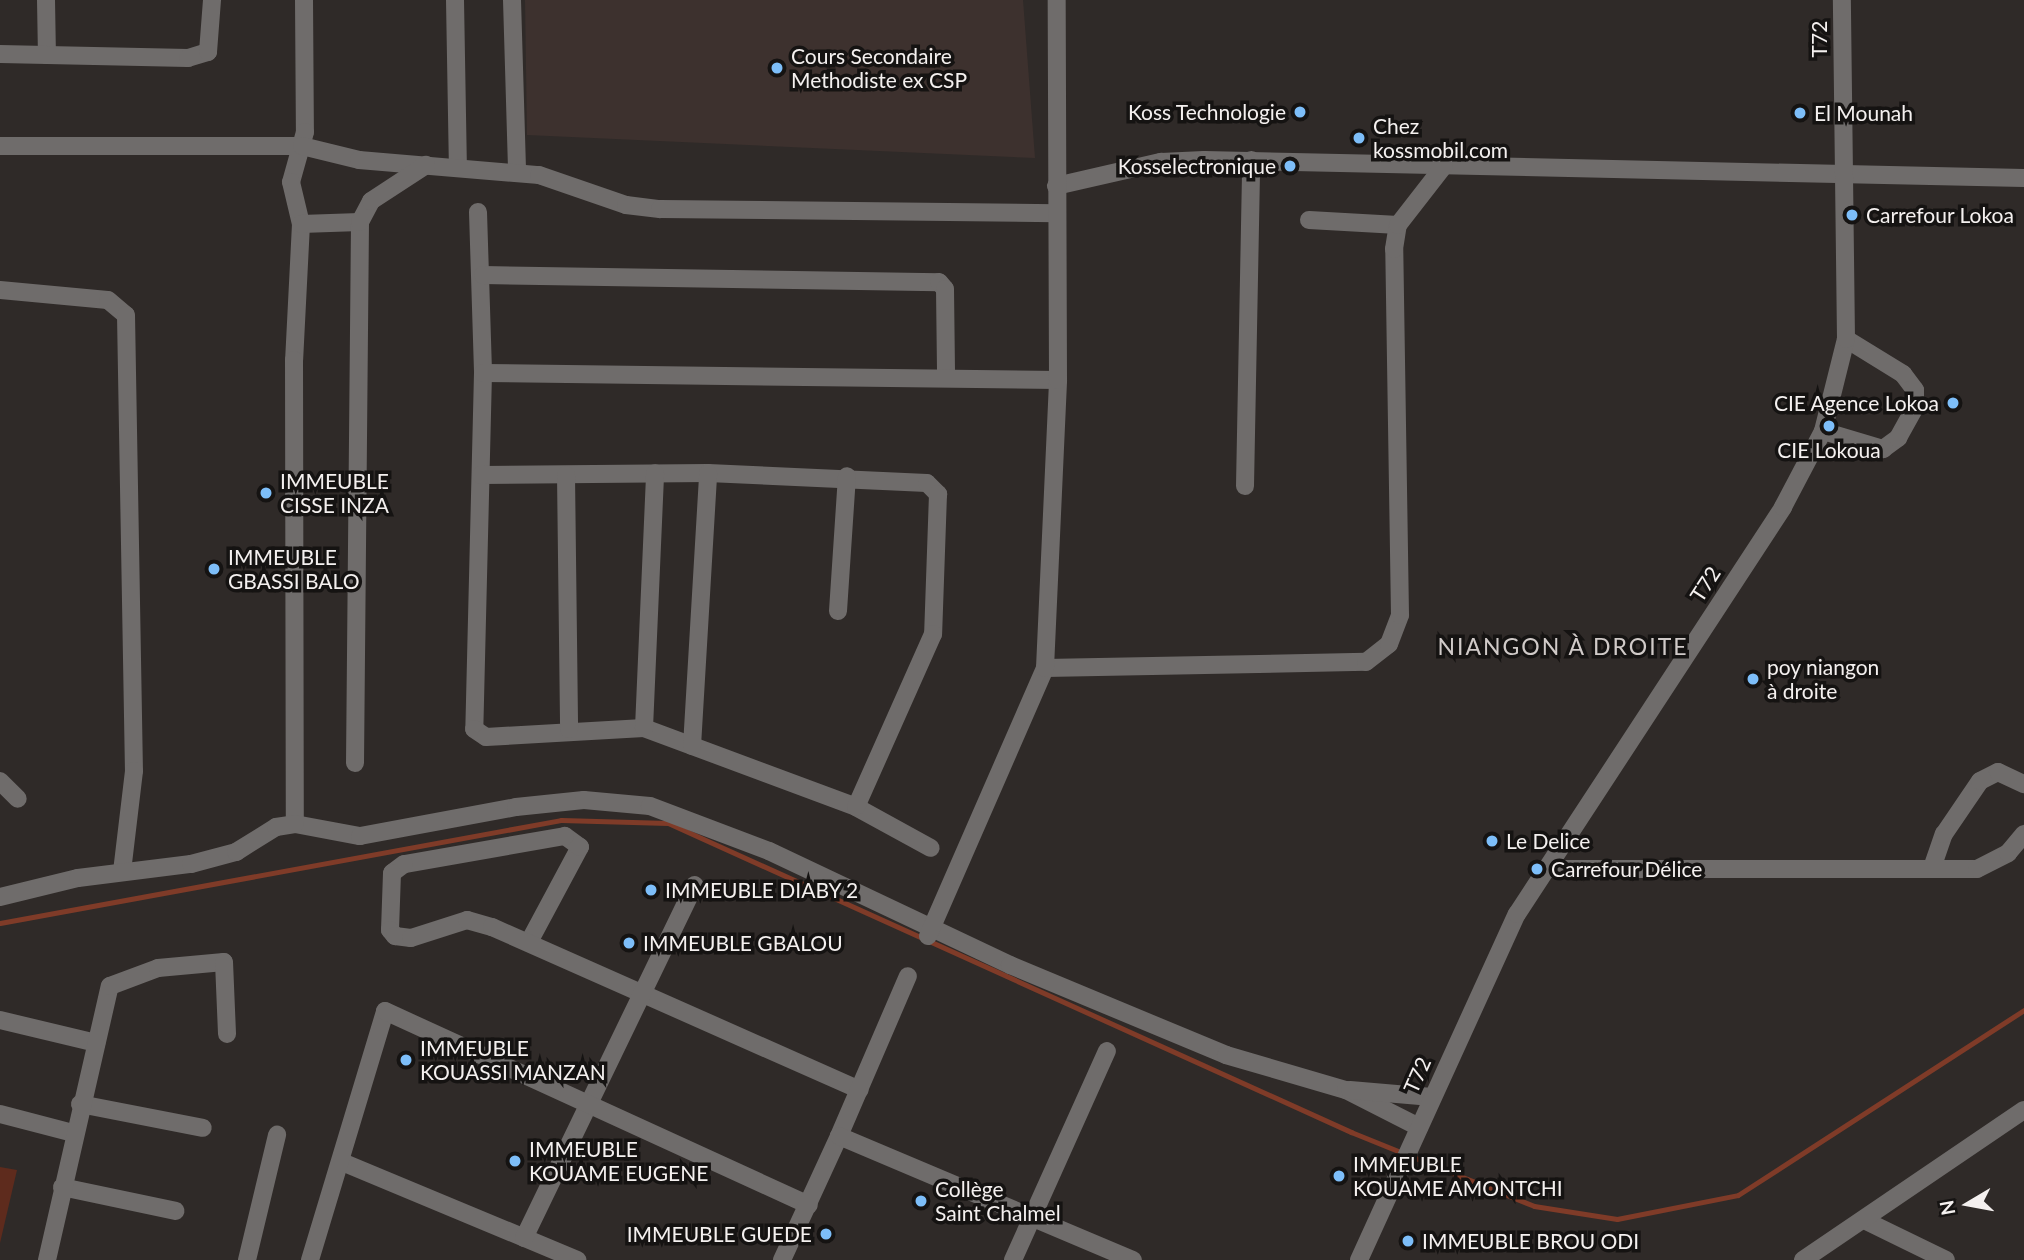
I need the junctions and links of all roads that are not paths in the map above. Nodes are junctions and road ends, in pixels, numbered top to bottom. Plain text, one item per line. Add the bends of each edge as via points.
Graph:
1 (46, 0) edge
2 (212, 0) edge
3 (304, 0) edge
4 (456, 0) edge
5 (512, 0) edge
6 (1058, 0) edge
7 (1842, 0) edge
8 (0, 54) edge
9 (47, 55) junction
10 (0, 146) edge
11 (302, 146) junction
12 (1251, 160) junction
13 (426, 165) junction
14 (1444, 166) junction
15 (458, 167) junction
16 (1844, 171) junction
17 (517, 173) junction
18 (2024, 178) edge
19 (1056, 187) junction
20 (478, 212) dead end
21 (1056, 213) junction
22 (1308, 220) dead end
23 (360, 222) junction
24 (301, 224) junction
25 (1398, 225) junction
26 (483, 275) junction
27 (0, 290) edge
28 (1846, 339) junction
29 (483, 373) junction
30 (946, 376) junction
31 (1058, 380) junction
32 (1823, 431) junction
33 (655, 473) junction
34 (708, 473) junction
35 (481, 475) junction
36 (566, 475) junction
37 (847, 476) junction
38 (1245, 486) dead end
39 (838, 611) dead end
40 (1045, 668) junction
41 (645, 728) junction
42 (569, 729) junction
43 (692, 746) junction
44 (355, 763) dead end
45 (0, 782) edge
46 (2024, 784) edge
47 (18, 799) dead end
48 (856, 807) junction
49 (295, 824) junction
50 (2024, 834) edge
51 (931, 848) dead end
52 (1931, 868) junction
53 (1545, 869) junction
54 (122, 871) junction
55 (695, 885) dead end
56 (0, 897) edge
57 (929, 932) junction
58 (529, 942) junction
59 (908, 976) dead end
60 (649, 992) junction
61 (0, 1020) edge
62 (227, 1034) dead end
63 (96, 1043) junction
64 (1107, 1051) dead end
65 (859, 1090) junction
66 (1346, 1090) junction
67 (1432, 1097) junction
68 (80, 1104) junction
69 (591, 1104) junction
70 (2024, 1110) edge
71 (0, 1114) edge
72 (203, 1128) dead end
73 (73, 1133) junction
74 (1416, 1133) junction
75 (277, 1135) dead end
76 (839, 1136) junction
77 (342, 1162) junction
78 (62, 1187) junction
79 (809, 1205) junction
80 (176, 1211) dead end
81 (1033, 1216) junction
82 (1864, 1220) junction
83 (1842, 1235) junction
84 (524, 1238) junction
85 (47, 1260) edge
86 (247, 1260) edge
87 (310, 1260) edge
88 (577, 1260) edge
89 (782, 1260) edge
90 (1013, 1260) edge
91 (1133, 1260) edge
92 (1359, 1260) edge
93 (1802, 1260) edge
94 (1832, 1260) edge
95 (1946, 1260) edge

1 - 9 street
2 - 9 street via 208,52 188,58
3 - 11 street
4 - 15 street
5 - 17 street
6 - 19 street
7 - 16 street, T72
8 - 9 street
10 - 11 street
11 - 13 street
11 - 24 street via 291,182
12 - 14 street
12 - 19 street via 1161,162
12 - 38 street
13 - 15 street
13 - 23 street via 371,201
14 - 16 street
14 - 25 street
15 - 17 street
16 - 18 street
16 - 28 street, T72
17 - 21 street via 660,209
19 - 21 street
20 - 26 street
21 - 31 street
22 - 25 street
23 - 24 street
23 - 44 street
24 - 49 street via 295,323
25 - 40 street via 1400,615 1390,644 1366,662
26 - 29 street
26 - 30 street via 939,282 945,289
27 - 54 street via 107,300 126,315 134,771
28 - 32 street, T72
28 - 32 street via 1903,374 1915,390 1915,407 1898,438 1882,449
29 - 30 street
29 - 35 street
30 - 31 street
31 - 40 street
32 - 53 street, T72 via 1783,507
33 - 34 street
33 - 36 street
33 - 41 street
34 - 37 street
34 - 43 street
35 - 36 street
35 - 42 street via 474,729 486,737
36 - 42 street
37 - 39 street
37 - 48 street via 916,477 938,494 933,634
40 - 57 street
41 - 42 street
41 - 43 street
43 - 48 street
45 - 47 street
46 - 52 street via 1998,772 1979,781 1944,834
48 - 51 street
49 - 54 street via 276,827 236,852
49 - 57 street via 360,836 516,807 584,800 650,806 769,851
50 - 52 street via 1991,864
52 - 53 street
53 - 67 street, T72 via 1497,951
54 - 56 street
55 - 60 street
57 - 66 street via 1226,1055
58 - 58 street via 467,920 411,938 395,936 390,930 392,873 404,864 565,836 580,846
58 - 60 street
59 - 65 street
60 - 65 street
60 - 69 street
61 - 63 street
62 - 63 street via 229,972 224,962 210,961 116,980
63 - 68 street
64 - 81 street
65 - 76 street
66 - 67 street
66 - 74 street
67 - 74 street, T72
68 - 72 street
68 - 73 street
69 - 77 street via 385,1011
69 - 79 street
69 - 84 street
70 - 82 street
71 - 73 street
73 - 78 street
74 - 92 street, T72
75 - 86 street
76 - 79 street
76 - 81 street
77 - 84 street
77 - 87 street
78 - 80 street
78 - 85 street
79 - 89 street
81 - 90 street
81 - 91 street
82 - 83 street
82 - 95 street
83 - 93 street
83 - 94 street
84 - 88 street

